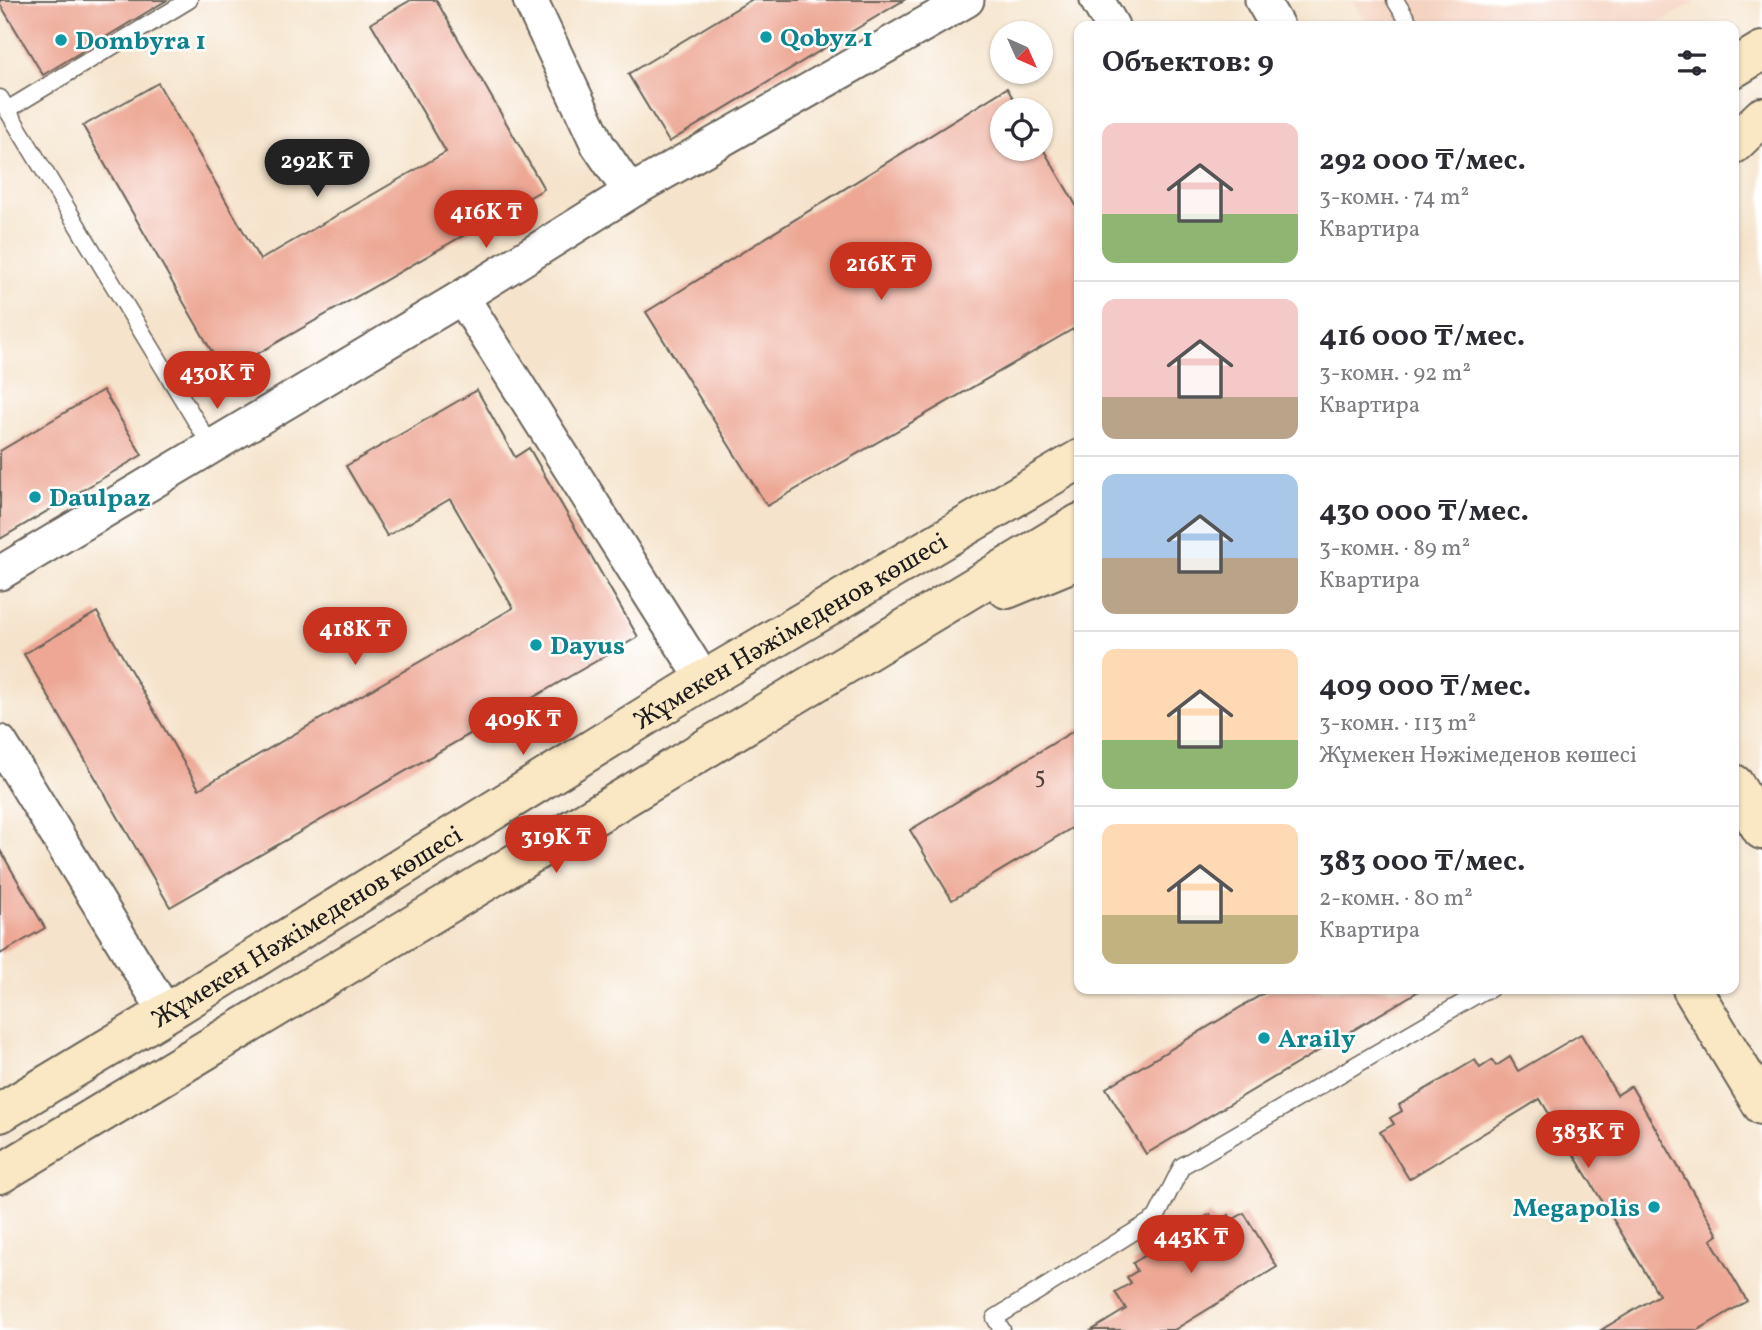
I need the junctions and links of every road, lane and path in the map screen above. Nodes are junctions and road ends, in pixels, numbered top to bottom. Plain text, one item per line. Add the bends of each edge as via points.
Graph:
1 (189, 0) edge
2 (530, 0) edge
3 (967, 0) edge
4 (1097, 0) edge
5 (1262, 0) edge
6 (1395, 0) edge
7 (1109, 21) edge
8 (1274, 21) edge
9 (1408, 21) edge
10 (1762, 51) edge
11 (1739, 65) edge
12 (4, 104) edge
13 (1762, 115) edge
14 (1739, 126) edge
15 (1739, 139) edge
16 (630, 192) junction
17 (462, 297) junction
18 (211, 446) junction
19 (1074, 464) edge
20 (1074, 527) edge
21 (1074, 562) edge
22 (0, 573) edge
23 (953, 601) junction
24 (704, 680) junction
25 (0, 742) edge
26 (1739, 792) edge
27 (1762, 830) edge
28 (1476, 994) edge
29 (1695, 994) edge
30 (166, 1013) junction
31 (1762, 1105) edge
32 (0, 1113) edge
33 (0, 1174) edge
34 (1002, 1330) edge

1 - 12 lane
2 - 16 street via 598,145
3 - 16 street
4 - 7 street
5 - 8 street
6 - 9 lane
10 - 11 main road
12 - 18 lane
13 - 14 main road
13 - 15 main road
16 - 17 street
17 - 18 street
17 - 24 street
18 - 22 street
19 - 24 main road, Жұмекен Нәжімеденов көшесі
20 - 23 main road, Жұмекен Нәжімеденов көшесі
21 - 23 main road via 1000,591
23 - 33 main road, Жұмекен Нәжімеденов көшесі
24 - 30 main road, Жұмекен Нәжімеденов көшесі
25 - 30 street
26 - 27 main road
28 - 34 lane via 1182,1166 1156,1218 995,1318
29 - 31 main road
30 - 32 main road, Жұмекен Нәжімеденов көшесі

